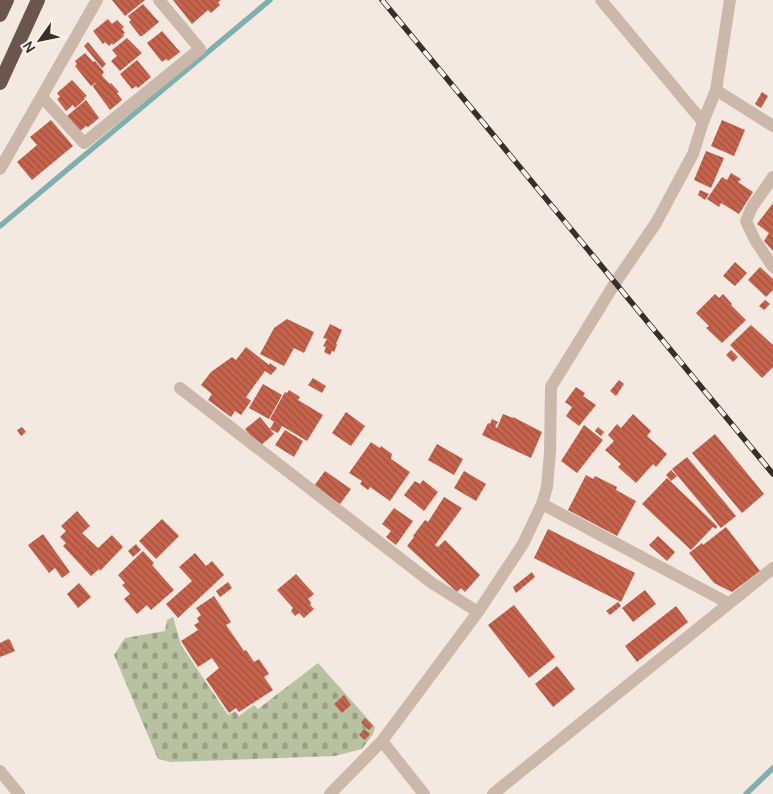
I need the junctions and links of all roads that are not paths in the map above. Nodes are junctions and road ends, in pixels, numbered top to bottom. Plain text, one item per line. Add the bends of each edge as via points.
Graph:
1 (7, 0) edge
2 (38, 0) edge
3 (96, 0) edge
4 (159, 0) edge
5 (601, 0) edge
6 (730, 0) edge
7 (0, 15) edge
8 (0, 83) edge
9 (716, 90) junction
10 (42, 97) junction
11 (703, 122) junction
12 (773, 126) edge
13 (0, 169) edge
14 (773, 177) edge
15 (773, 267) edge
16 (180, 388) dead end
17 (542, 504) junction
18 (773, 568) edge
19 (728, 604) junction
20 (478, 612) junction
21 (382, 741) junction
22 (0, 771) edge
23 (19, 794) edge
24 (330, 794) edge
25 (424, 794) edge
26 (493, 794) edge

1 - 7 highway
2 - 8 highway
3 - 10 street
4 - 10 street via 200,49 84,143
5 - 11 street
6 - 9 street
9 - 11 street
9 - 12 street
10 - 13 street
11 - 17 street via 692,154 656,222 551,388 550,452
14 - 15 street via 746,221 754,240
16 - 20 street via 432,583
17 - 19 street
17 - 20 street via 523,544
18 - 19 street
19 - 26 street
20 - 21 street
21 - 24 street
21 - 25 street
22 - 23 street

